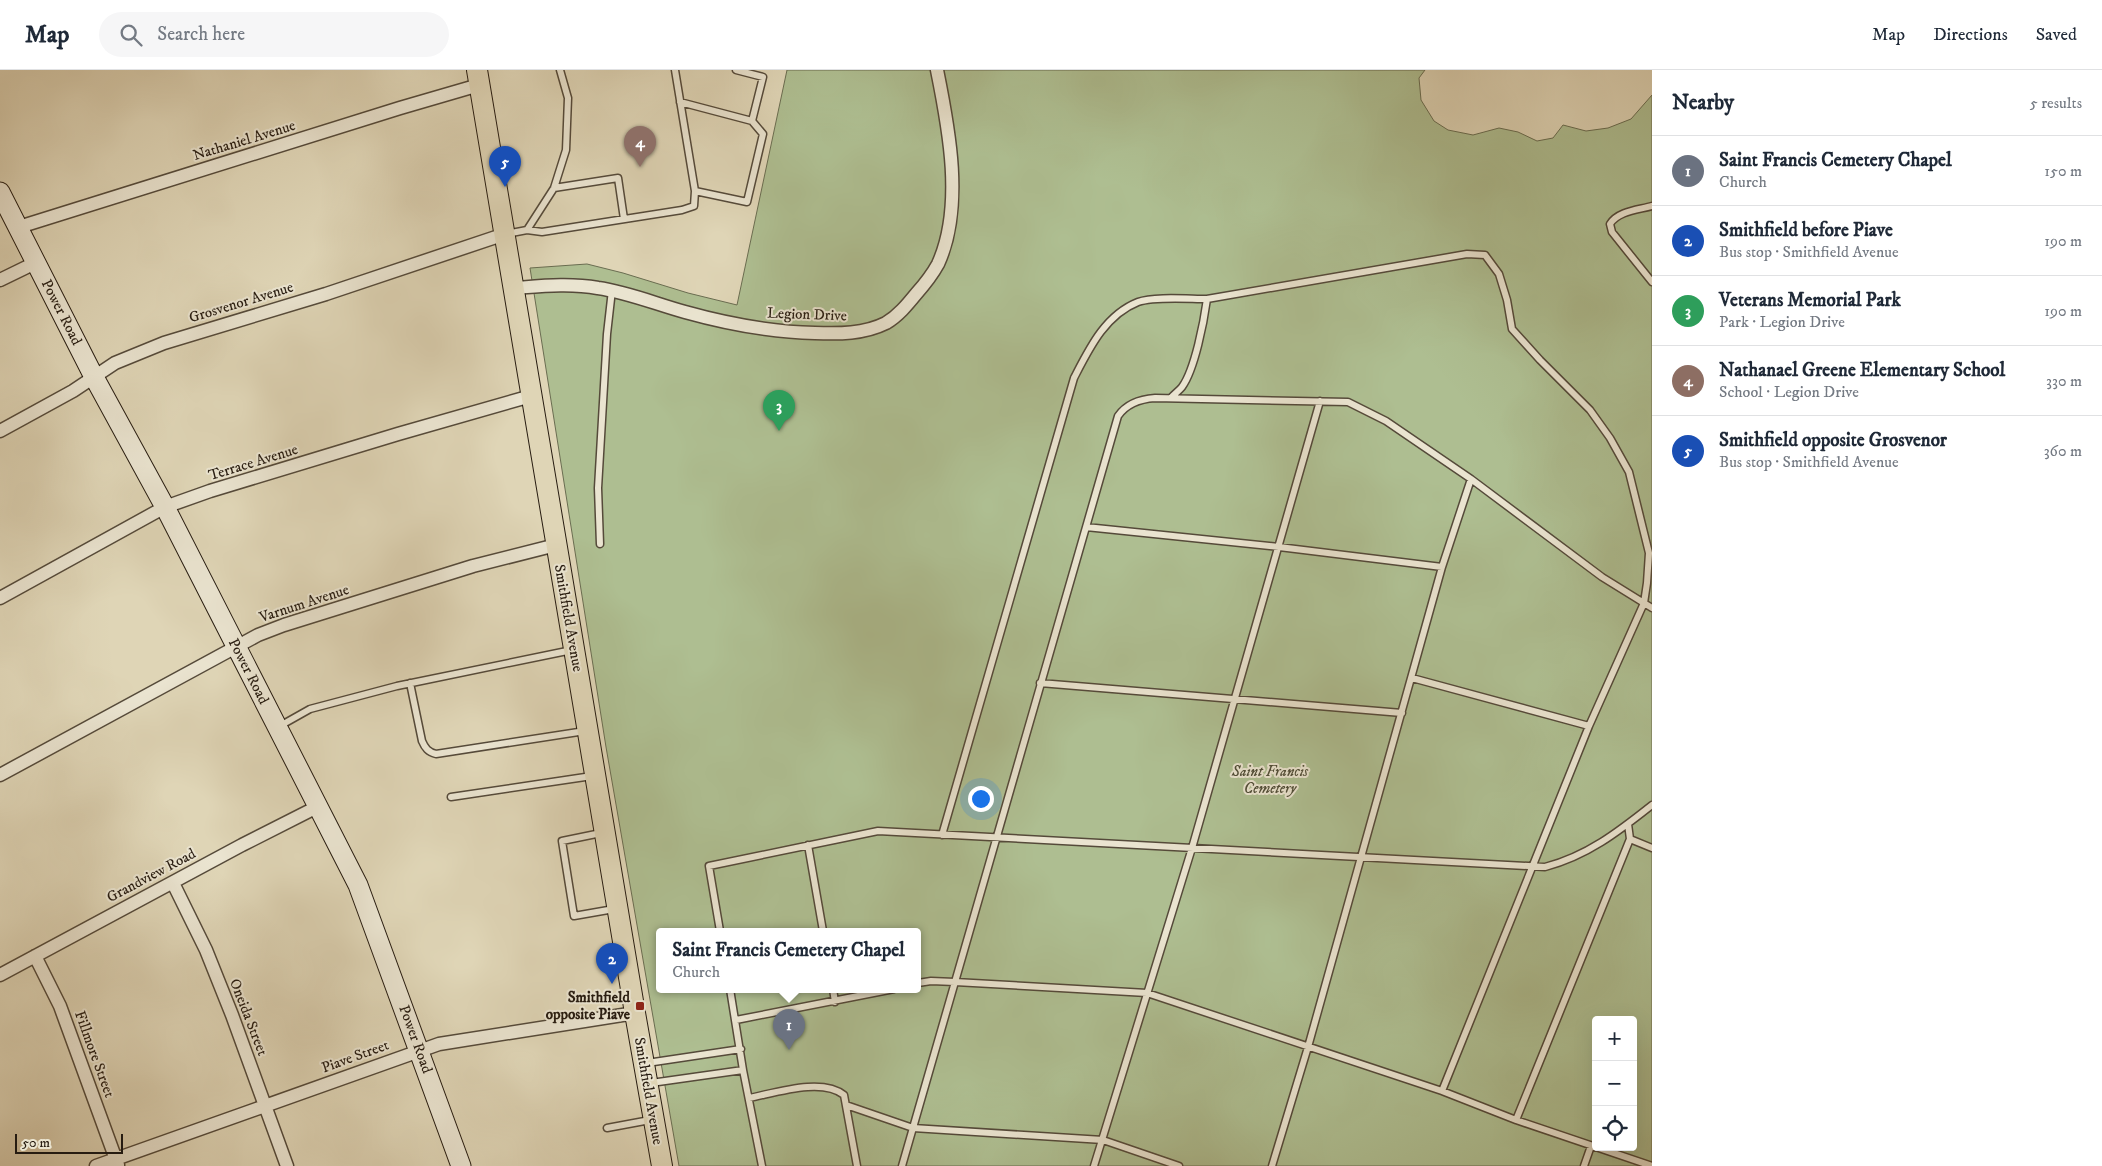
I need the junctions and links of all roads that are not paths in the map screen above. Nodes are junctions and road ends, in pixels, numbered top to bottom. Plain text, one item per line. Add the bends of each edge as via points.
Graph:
1 (560, 70) edge
2 (675, 70) edge
3 (736, 70) edge
4 (937, 70) edge
5 (478, 77) edge
6 (680, 102) junction
7 (752, 121) junction
8 (554, 188) junction
9 (695, 191) junction
10 (0, 192) edge
11 (1652, 206) edge
12 (624, 219) junction
13 (19, 227) junction
14 (527, 230) junction
15 (505, 234) junction
16 (37, 262) junction
17 (0, 280) edge
18 (1652, 282) edge
19 (515, 288) junction
20 (612, 290) junction
21 (1208, 299) junction
22 (94, 377) junction
23 (531, 396) junction
24 (1171, 398) junction
25 (1320, 401) junction
26 (0, 431) edge
27 (1471, 478) junction
28 (165, 507) junction
29 (1086, 527) junction
30 (600, 544) dead end
31 (556, 545) junction
32 (1278, 547) junction
33 (1442, 567) junction
34 (0, 598) edge
35 (1644, 603) junction
36 (1652, 608) edge
37 (237, 647) junction
38 (574, 649) junction
39 (1412, 678) junction
40 (410, 683) junction
41 (1040, 683) junction
42 (1234, 699) junction
43 (1402, 713) junction
44 (1589, 726) junction
45 (277, 727) junction
46 (588, 731) junction
47 (0, 775) edge
48 (595, 775) junction
49 (452, 796) dead end
50 (319, 806) junction
51 (1652, 806) edge
52 (1628, 824) junction
53 (605, 832) junction
54 (942, 835) junction
55 (996, 839) junction
56 (1630, 839) junction
57 (808, 845) junction
58 (1192, 848) junction
59 (1652, 848) edge
60 (1362, 857) junction
61 (1530, 867) junction
62 (173, 883) junction
63 (618, 908) junction
64 (719, 928) edge
65 (822, 928) edge
66 (35, 956) junction
67 (0, 975) edge
68 (955, 982) junction
69 (921, 983) edge
70 (731, 993) edge
71 (834, 993) edge
72 (876, 993) edge
73 (1147, 993) junction
74 (835, 1002) junction
75 (635, 1013) junction
76 (736, 1020) junction
77 (1308, 1047) junction
78 (741, 1049) junction
79 (420, 1050) junction
80 (743, 1070) junction
81 (646, 1074) junction
82 (1442, 1091) junction
83 (749, 1098) junction
84 (846, 1104) junction
85 (265, 1105) junction
86 (654, 1119) junction
87 (1516, 1120) junction
88 (607, 1128) dead end
89 (913, 1128) junction
90 (1102, 1140) junction
91 (1591, 1146) junction
92 (117, 1162) edge
93 (96, 1166) edge
94 (287, 1166) edge
95 (461, 1166) edge
96 (662, 1166) edge
97 (762, 1166) edge
98 (857, 1166) edge
99 (902, 1166) edge
100 (1094, 1166) edge
101 (1179, 1166) edge
102 (1272, 1166) edge
103 (1584, 1166) edge
104 (1652, 1166) edge

1 - 8 lane via 568,98 566,150
2 - 6 lane
3 - 7 lane via 763,77
4 - 20 street, Legion Drive via 952,172 946,239 937,266 922,287 885,323 838,334 758,329 684,312
5 - 13 street, Nathaniel Avenue
5 - 15 main road, Smithfield Avenue
6 - 7 lane
6 - 9 lane
7 - 9 lane via 763,134 747,202
8 - 12 lane via 618,178
8 - 14 lane
9 - 12 lane via 694,206
10 - 13 main road, Power Road
11 - 18 lane via 1624,213 1610,224 1612,232
12 - 14 lane via 542,232
13 - 16 main road, Power Road
14 - 15 lane
15 - 19 main road, Smithfield Avenue
15 - 22 street, Grosvenor Avenue via 326,294 164,343 115,363
16 - 17 street
16 - 22 main road, Power Road
19 - 20 street, Legion Drive via 569,285
19 - 23 main road, Smithfield Avenue
20 - 30 lane via 598,488
21 - 24 lane via 1192,362 1183,385
21 - 35 lane via 1467,254 1485,255 1499,274 1512,329 1590,410 1629,472 1648,552
21 - 54 lane via 1138,302 1110,320 1074,378
22 - 26 street, Grosvenor Avenue
22 - 28 main road, Power Road
23 - 28 street, Terrace Avenue
23 - 31 main road, Smithfield Avenue
24 - 25 lane
24 - 29 lane via 1143,399 1123,409 1118,416
25 - 27 lane via 1348,402 1367,411
25 - 32 lane
27 - 33 lane
27 - 35 lane via 1574,557
28 - 34 street, Terrace Avenue
28 - 37 main road, Power Road
29 - 32 lane
29 - 41 lane
31 - 37 street, Varnum Avenue via 473,566 284,625
31 - 38 main road, Smithfield Avenue
32 - 33 lane
32 - 42 lane
33 - 39 lane
35 - 36 lane
35 - 44 lane
37 - 45 main road, Power Road
37 - 47 street, Varnum Avenue
38 - 40 lane
38 - 46 main road, Smithfield Avenue
39 - 43 lane
39 - 44 lane
40 - 45 lane via 310,709
40 - 46 lane via 422,742 431,753
41 - 42 lane
41 - 55 lane
42 - 43 lane
42 - 58 lane
43 - 60 lane
44 - 61 lane
45 - 50 main road, Power Road
46 - 48 main road, Smithfield Avenue
48 - 49 lane
48 - 53 main road, Smithfield Avenue
50 - 62 street, Grandview Road
50 - 79 main road, Power Road via 358,885
51 - 52 lane
52 - 56 lane
52 - 61 lane via 1568,861
53 - 63 main road, Smithfield Avenue
53 - 63 lane via 562,841 574,916
54 - 55 lane
54 - 57 lane via 878,831
55 - 58 lane
55 - 68 lane
56 - 59 lane
56 - 87 lane
57 - 64 lane via 709,866
57 - 65 lane
58 - 60 lane
58 - 73 lane
60 - 61 lane
60 - 77 lane
61 - 82 lane
62 - 66 street, Grandview Road
62 - 85 street, Oneida Street via 206,950
63 - 75 main road, Smithfield Avenue
66 - 67 street, Grandview Road
66 - 92 street, Fillmore Street via 60,1006
68 - 69 lane
68 - 73 lane
68 - 89 lane
70 - 76 lane
71 - 74 lane
72 - 74 lane
73 - 77 lane
73 - 90 lane
74 - 76 lane
75 - 79 street, Piave Street via 439,1044
75 - 81 main road, Smithfield Avenue
76 - 78 lane
77 - 82 lane
77 - 102 lane
78 - 80 lane
78 - 81 lane
79 - 85 street, Piave Street
79 - 95 main road, Power Road
80 - 81 lane
80 - 83 lane
81 - 86 main road, Smithfield Avenue
82 - 87 lane
83 - 84 lane via 824,1086 837,1089 844,1095
83 - 97 lane
84 - 89 lane
84 - 98 lane
85 - 92 street, Piave Street
85 - 94 street, Oneida Street
86 - 88 lane
86 - 96 main road, Smithfield Avenue
87 - 91 lane
89 - 90 lane
89 - 99 lane
90 - 100 lane
90 - 101 lane
91 - 103 lane
91 - 104 lane
92 - 93 street, Piave Street

